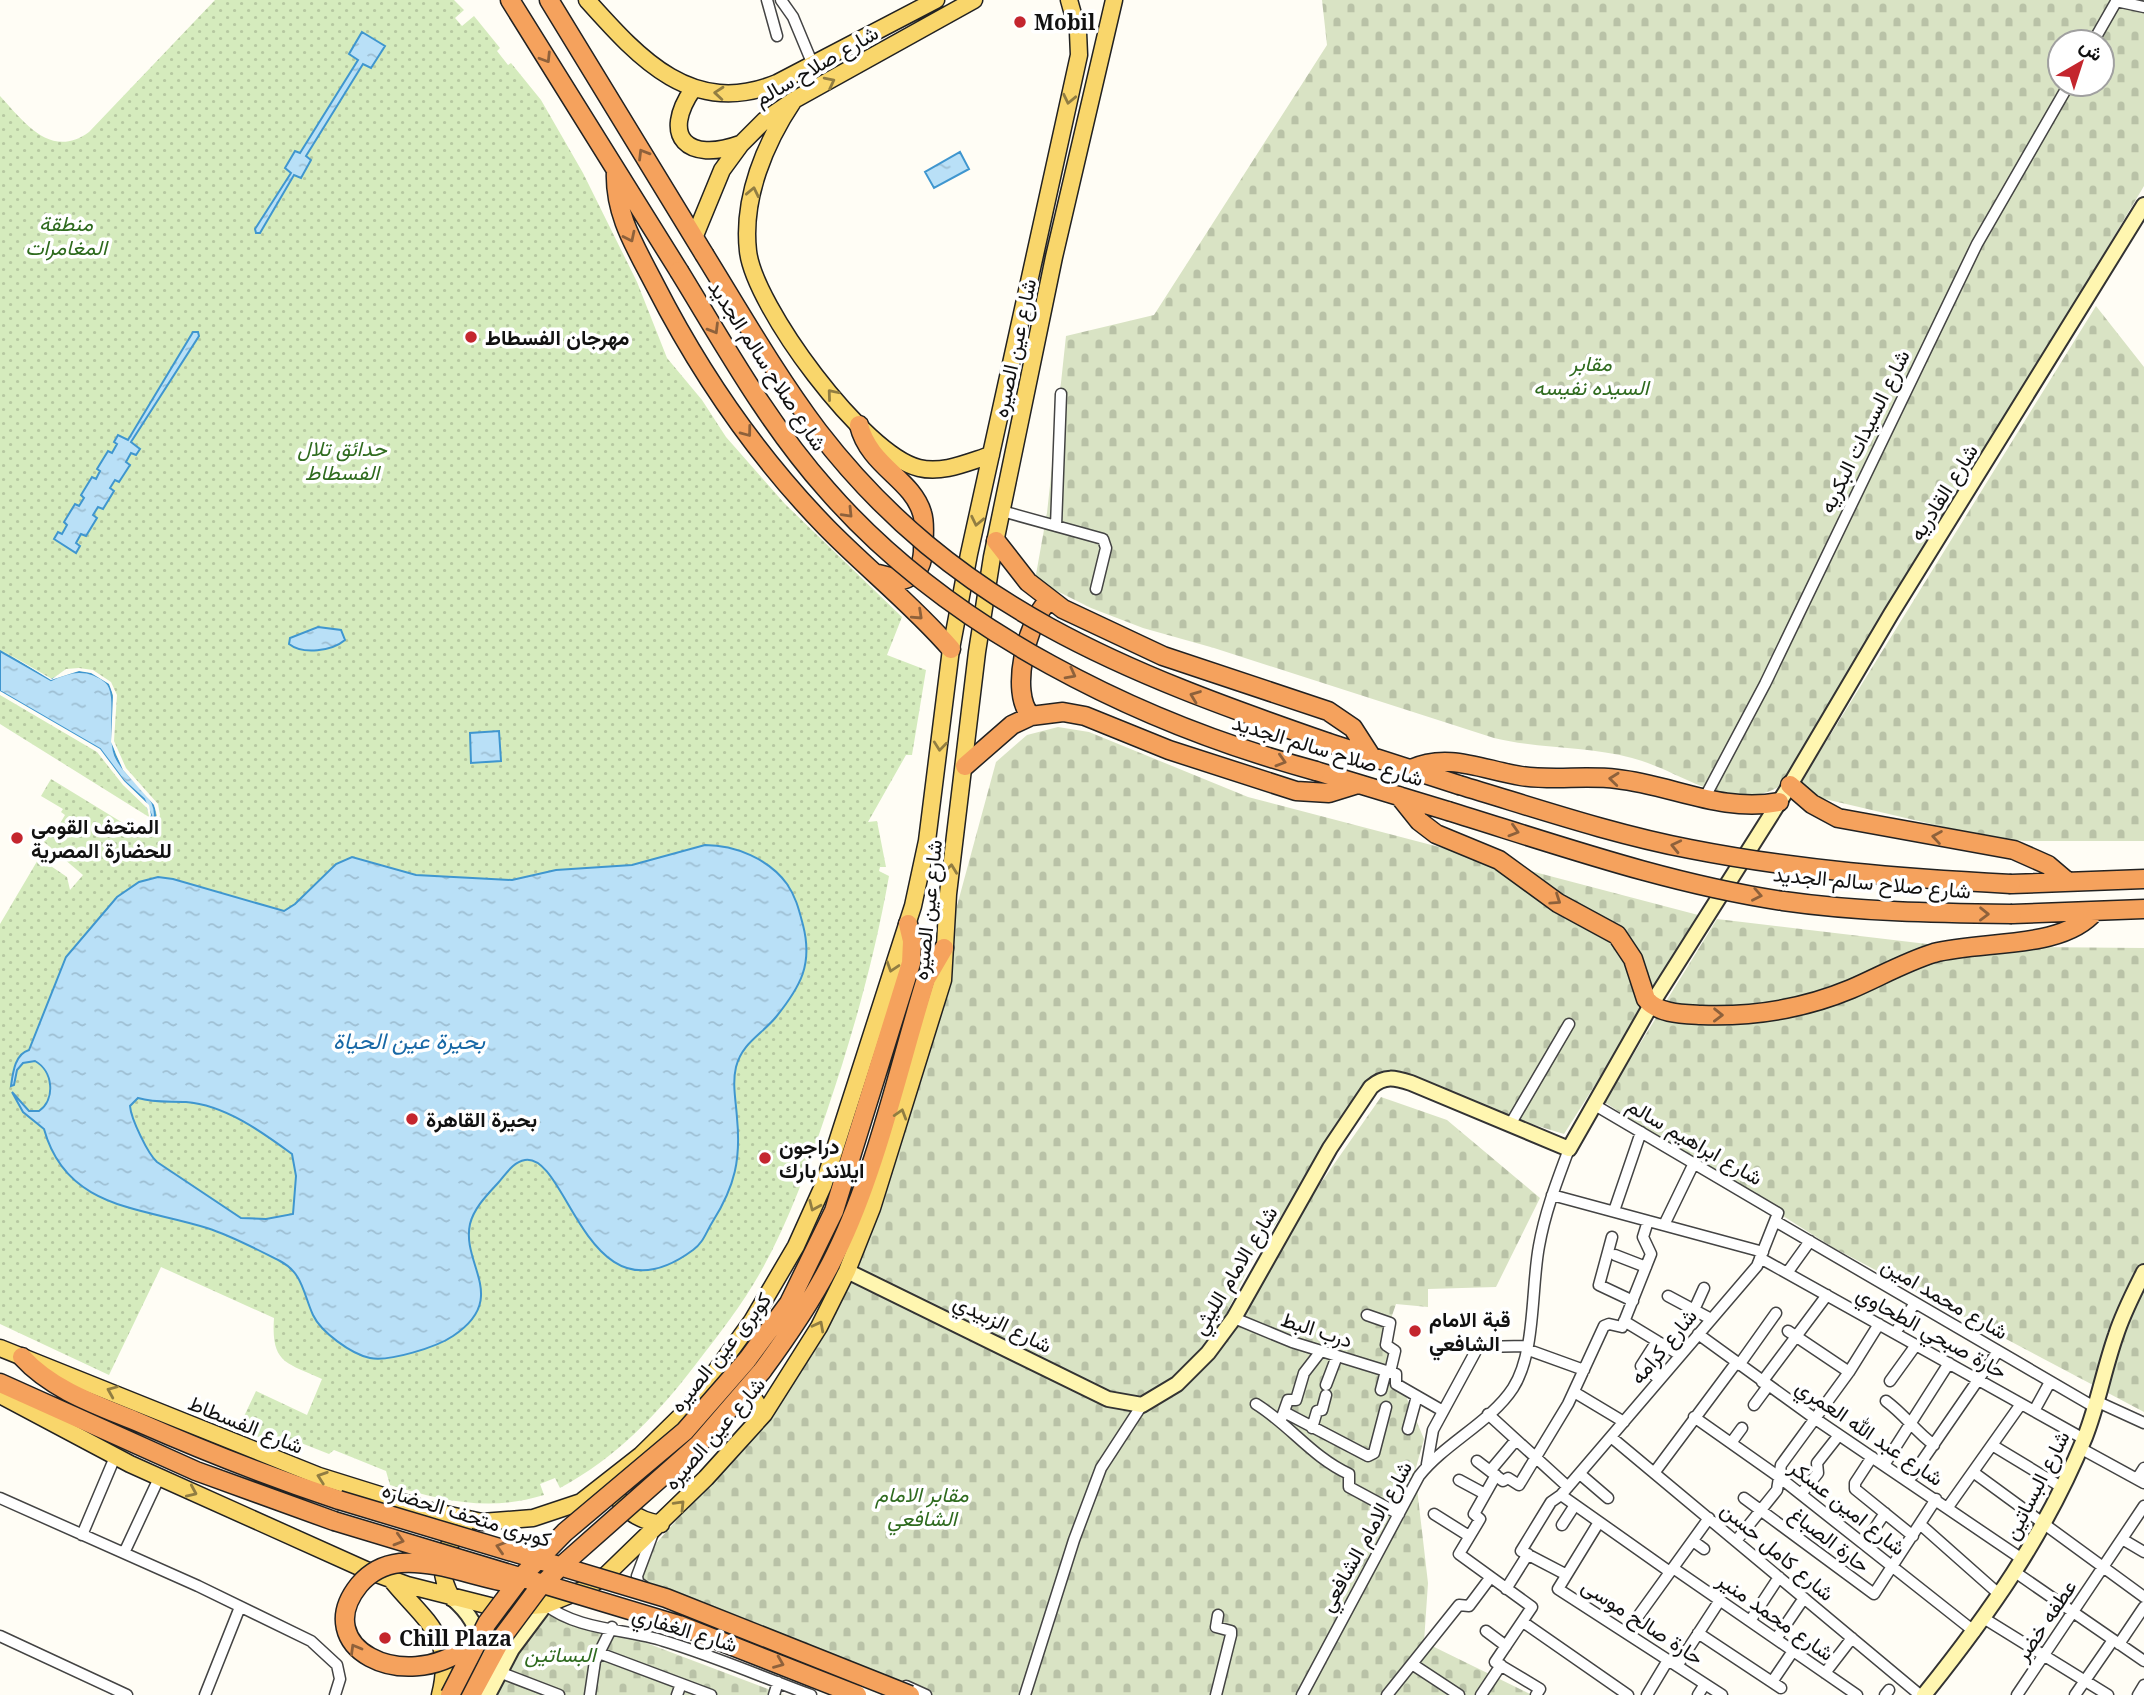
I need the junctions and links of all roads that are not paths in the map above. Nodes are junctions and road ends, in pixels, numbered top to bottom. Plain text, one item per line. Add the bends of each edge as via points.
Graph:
1 (510, 0) edge
2 (549, 0) edge
3 (587, 0) edge
4 (767, 0) edge
5 (781, 0) edge
6 (974, 0) edge
7 (932, 1) edge
8 (2116, 1) edge
9 (1072, 3) edge
10 (1111, 3) edge
11 (2144, 7) edge
12 (2101, 28) edge
13 (777, 36) dead end
14 (813, 65) junction
15 (693, 89) junction
16 (2061, 98) edge
17 (793, 100) junction
18 (741, 144) junction
19 (616, 171) junction
20 (2144, 205) edge
21 (2140, 221) edge
22 (699, 246) junction
23 (1061, 394) dead end
24 (859, 425) junction
25 (991, 454) junction
26 (1002, 511) junction
27 (1056, 526) junction
28 (996, 541) junction
29 (872, 572) junction
30 (1096, 589) dead end
31 (1049, 600) junction
32 (951, 649) junction
33 (1031, 716) junction
34 (1371, 756) junction
35 (965, 766) junction
36 (1411, 769) junction
37 (1358, 784) junction
38 (1790, 785) junction
39 (1399, 796) junction
40 (1704, 799) junction
41 (1779, 802) junction
42 (2144, 879) edge
43 (2068, 882) junction
44 (2144, 909) edge
45 (2095, 911) junction
46 (908, 924) junction
47 (944, 948) junction
48 (1651, 1005) junction
49 (1569, 1024) dead end
50 (1593, 1104) junction
51 (1511, 1123) junction
52 (1641, 1132) junction
53 (1569, 1149) junction
54 (1694, 1163) junction
55 (1552, 1195) junction
56 (1614, 1212) junction
57 (1777, 1216) junction
58 (1648, 1221) junction
59 (1664, 1225) junction
60 (1612, 1237) dead end
61 (1810, 1241) junction
62 (1615, 1255) dead end
63 (1762, 1255) junction
64 (1646, 1266) junction
65 (846, 1271) junction
66 (2144, 1272) edge
67 (1787, 1273) junction
68 (1704, 1288) dead end
69 (1827, 1295) junction
70 (1668, 1296) dead end
71 (1633, 1301) junction
72 (1915, 1303) junction
73 (1694, 1310) junction
74 (1776, 1313) dead end
75 (1367, 1315) dead end
76 (1234, 1318) junction
77 (1711, 1319) junction
78 (1624, 1321) junction
79 (1879, 1324) junction
80 (1792, 1333) junction
81 (1895, 1333) junction
82 (1698, 1334) junction
83 (1657, 1341) junction
84 (1916, 1345) junction
85 (0, 1348) edge
86 (1526, 1348) junction
87 (1321, 1351) junction
88 (1998, 1351) junction
89 (1681, 1355) junction
90 (1337, 1356) junction
91 (22, 1357) junction
92 (1949, 1363) junction
93 (1738, 1364) junction
94 (1584, 1370) junction
95 (1388, 1372) junction
96 (1849, 1372) junction
97 (1660, 1379) junction
98 (1978, 1380) junction
99 (1890, 1381) dead end
100 (709, 1382) junction
101 (2050, 1382) junction
102 (0, 1384) edge
103 (1765, 1384) junction
104 (1381, 1390) dead end
105 (1574, 1392) junction
106 (0, 1395) edge
107 (1417, 1396) junction
108 (1886, 1401) dead end
109 (1256, 1404) dead end
110 (2021, 1404) junction
111 (1142, 1405) junction
112 (1754, 1405) dead end
113 (2097, 1405) junction
114 (1386, 1408) dead end
115 (1443, 1411) junction
116 (2034, 1411) junction
117 (764, 1414) junction
118 (1488, 1414) junction
119 (1282, 1417) junction
120 (1694, 1418) junction
121 (1814, 1418) junction
122 (1624, 1422) junction
123 (1911, 1422) junction
124 (2144, 1423) edge
125 (1312, 1428) junction
126 (1742, 1428) dead end
127 (1408, 1429) dead end
128 (1839, 1435) junction
129 (1611, 1437) junction
130 (1516, 1440) junction
131 (1731, 1443) junction
132 (2082, 1443) junction
133 (1934, 1445) junction
134 (1992, 1445) junction
135 (115, 1457) junction
136 (1536, 1457) junction
137 (1872, 1457) junction
138 (1477, 1461) dead end
139 (1884, 1465) junction
140 (1427, 1466) junction
141 (2144, 1468) edge
142 (1972, 1472) junction
143 (1493, 1473) junction
144 (1654, 1473) junction
145 (1580, 1474) junction
146 (1779, 1477) junction
147 (159, 1478) junction
148 (1459, 1480) dead end
149 (1909, 1480) junction
150 (611, 1481) junction
151 (2140, 1481) edge
152 (2063, 1488) junction
153 (1565, 1491) junction
154 (1485, 1494) junction
155 (1801, 1494) junction
156 (1608, 1498) dead end
157 (1744, 1498) dead end
158 (1936, 1499) junction
159 (1, 1502) edge
160 (1575, 1504) junction
161 (2144, 1506) edge
162 (1948, 1507) junction
163 (1761, 1511) junction
164 (1885, 1513) junction
165 (1399, 1514) junction
166 (1434, 1514) dead end
167 (1709, 1518) junction
168 (482, 1522) junction
169 (1599, 1522) junction
170 (2044, 1524) junction
171 (1562, 1525) dead end
172 (1920, 1525) junction
173 (658, 1527) junction
174 (82, 1535) junction
175 (1469, 1535) junction
176 (1913, 1536) junction
177 (2122, 1539) junction
178 (1693, 1541) junction
179 (1736, 1541) junction
180 (1864, 1544) junction
181 (1704, 1549) dead end
182 (2144, 1552) edge
183 (124, 1553) junction
184 (1528, 1554) junction
185 (1894, 1566) junction
186 (2018, 1566) junction
187 (2104, 1567) junction
188 (1672, 1570) junction
189 (1565, 1574) junction
190 (1779, 1577) junction
191 (1490, 1578) junction
192 (391, 1580) junction
193 (562, 1588) junction
194 (1506, 1589) junction
195 (2000, 1595) junction
196 (2144, 1597) edge
197 (452, 1598) junction
198 (1804, 1598) junction
199 (1720, 1600) junction
200 (546, 1605) junction
201 (240, 1607) junction
202 (2144, 1607) edge
203 (2073, 1612) junction
204 (1218, 1615) dead end
205 (1985, 1619) junction
206 (1750, 1621) junction
207 (1523, 1622) junction
208 (487, 1623) junction
209 (612, 1628) junction
210 (1486, 1631) dead end
211 (1975, 1632) junction
212 (1626, 1633) junction
213 (1698, 1633) junction
214 (0, 1636) edge
215 (1852, 1638) junction
216 (1776, 1639) junction
217 (2116, 1642) junction
218 (1506, 1646) junction
219 (1793, 1651) junction
220 (2044, 1656) junction
221 (597, 1657) junction
222 (2144, 1661) edge
223 (1672, 1663) junction
224 (1412, 1664) junction
225 (1501, 1665) junction
226 (499, 1672) junction
227 (1825, 1673) junction
228 (2085, 1681) junction
229 (778, 1682) junction
230 (681, 1684) junction
231 (1705, 1684) junction
232 (2144, 1685) edge
233 (1843, 1686) junction
234 (806, 1694) edge
235 (127, 1695) edge
236 (205, 1695) edge
237 (335, 1695) edge
238 (440, 1695) edge
239 (450, 1695) edge
240 (457, 1695) edge
241 (471, 1695) edge
242 (488, 1695) edge
243 (559, 1695) edge
244 (590, 1695) edge
245 (677, 1695) edge
246 (711, 1695) edge
247 (774, 1695) edge
248 (857, 1695) edge
249 (910, 1695) edge
250 (926, 1695) edge
251 (1025, 1695) edge
252 (1216, 1695) edge
253 (1302, 1695) edge
254 (1387, 1695) edge
255 (1459, 1695) edge
256 (1481, 1695) edge
257 (1536, 1695) edge
258 (1628, 1695) edge
259 (1647, 1695) edge
260 (1698, 1695) edge
261 (1722, 1695) edge
262 (1836, 1695) edge
263 (1857, 1695) edge
264 (1922, 1695) edge
265 (2017, 1695) edge
266 (2075, 1695) edge
267 (2108, 1695) edge
268 (2138, 1695) edge

1 -> 19 highway
22 -> 2 highway
3 - 15 main road, شارع صلاح سالم via 655,68
4 - 13 street
5 - 14 street
17 -> 6 main road, شارع صلاح سالم
7 - 14 main road, شارع صلاح سالم
8 - 11 street
8 - 12 street
9 -> 25 main road, شارع عين الصيره via 1079,55
10 - 26 main road, شارع عين الصيره
14 -> 15 main road, شارع صلاح سالم via 754,92 716,94
15 - 18 main road via 678,120 689,145 708,153
16 - 40 street, شارع السيدات البكريه via 1977,244 1765,684
17 - 18 main road, شارع صلاح سالم
24 -> 17 main road via 780,325 750,265 748,223 757,177 775,130
18 - 22 main road, شارع صلاح سالم via 715,183
19 -> 29 highway via 622,219 698,366 796,494
19 -> 37 highway, شارع صلاح سالم الجديد, bridge via 744,379 805,464 851,517 903,564 1013,641 1100,690 1211,738
20 - 21 street, شارع القادريه
21 - 38 street, شارع القادريه via 1891,614
34 -> 22 highway, شارع صلاح سالم الجديد, bridge via 1212,703 1099,656 1002,600 942,556 877,498 819,432
23 - 27 street
24 - 25 main road via 886,451 918,468 946,469
24 - 29 highway via 869,450 916,500 924,519 917,571 897,580
25 -> 32 main road, شارع عين الصيره
26 - 27 street
26 - 28 main road, شارع عين الصيره
27 - 30 street via 1105,541
28 - 31 highway via 1023,577
28 - 35 main road, شارع عين الصيره via 977,652
29 -> 32 highway
31 - 33 highway via 1033,624 1020,688
31 - 34 highway via 1163,656 1328,711 1353,728
32 -> 46 main road, شارع عين الصيره via 927,841
33 - 35 highway via 1004,731
33 - 37 highway via 1063,712 1085,716 1169,750 1296,791 1329,793
34 - 36 highway, شارع صلاح سالم الجديد
47 -> 35 main road, شارع عين الصيره
40 -> 36 highway via 1615,778 1539,778 1447,761
43 -> 36 highway, شارع صلاح سالم الجديد, bridge via 2011,884 1854,874 1734,858 1643,839
37 - 39 highway, شارع صلاح سالم الجديد
38 - 41 street, شارع القادريه
43 -> 38 highway via 2048,865 2014,850 1838,818
39 -> 45 highway, شارع صلاح سالم الجديد, bridge via 1634,867 1782,900 1905,912
39 -> 48 highway via 1436,834 1499,860 1558,903 1617,935 1629,950
40 - 41 highway via 1741,805
41 - 48 street, شارع القادريه
42 - 43 highway, شارع صلاح سالم الجديد
44 - 45 highway, شارع صلاح سالم الجديد
48 -> 45 highway via 1672,1013 1711,1015 1793,1009 1934,953 2063,934
46 -> 100 main road, شارع عين الصيره via 823,1186 790,1258
46 - 208 highway, كوبرى عين الصيره, bridge via 911,963 849,1166 820,1244 789,1303 706,1410 550,1546
65 -> 47 main road, شارع عين الصيره via 873,1208 943,980
47 - 241 highway, كوبرى عين الصيره, bridge via 926,979 854,1213 806,1309 714,1429 538,1588 503,1636
48 - 50 street, شارع الامام الشافعي
49 - 51 street
50 - 52 street, شارع ابراهيم سالم
50 - 53 street, شارع الامام الشافعي
51 - 53 street, شارع الامام الليثي
51 - 76 street, شارع الامام الليثي via 1411,1083 1381,1079 1330,1148
52 - 54 street, شارع ابراهيم سالم
52 - 56 street
53 - 55 street, شارع الامام الشافعي
54 - 57 street, شارع ابراهيم سالم
54 - 59 street
55 - 56 street, حارة صبحي الطحاوي
55 - 86 street, شارع الامام الشافعي via 1539,1247
56 - 58 street, حارة صبحي الطحاوي
57 - 61 street, شارع محمد امين
57 - 63 street, شارع كرامه
58 - 59 street, حارة صبحي الطحاوي
58 - 64 street via 1643,1237 1651,1251
59 - 63 street, حارة صبحي الطحاوي
60 - 71 street via 1599,1285
61 - 67 street
61 - 72 street, شارع محمد امين
62 - 64 street
63 - 67 street, حارة صبحي الطحاوي
63 - 77 street, شارع كرامه
64 - 71 street
65 - 111 street, شارع الزبيدي via 1108,1399
117 -> 65 main road, شارع عين الصيره via 819,1327
66 - 113 street, شارع البساتين via 2116,1335
67 - 69 street, حارة صبحي الطحاوي
68 - 73 street
69 - 79 street, حارة صبحي الطحاوي
69 - 80 street
70 - 73 street
71 - 78 street
72 - 81 street
72 - 88 street, شارع محمد امين
73 - 77 street
74 - 93 street
75 - 95 street, درب البط via 1390,1323 1386,1345 1395,1351
76 - 87 street, درب البط
76 - 111 street, شارع الامام الليثي via 1194,1369
77 - 82 street, شارع كرامه
78 - 83 street
78 - 94 street via 1621,1328 1604,1326
79 - 81 street, حارة صبحي الطحاوي
79 - 96 street
80 - 96 street
80 - 103 street
81 - 84 street, حارة صبحي الطحاوي
82 - 89 street, شارع كرامه
82 - 93 street, شارع عبد الله العمري
83 - 89 street
83 - 97 street via 1642,1366
84 - 92 street, حارة صبحي الطحاوي
84 - 99 street
85 - 91 main road, شارع الفسطاط
86 - 94 street
86 - 115 street via 1478,1347
86 - 118 street, شارع الامام الشافعي via 1514,1387
87 - 90 street, درب البط
87 - 119 street via 1304,1373 1296,1400 1288,1399
88 - 98 street
88 - 101 street, شارع محمد امين
89 - 97 street, شارع كرامه
90 - 95 street, درب البط
90 - 125 street via 1322,1410 1317,1411
168 -> 91 main road, شارع الفسطاط via 319,1476
249 -> 91 highway, كوبرى متحف الحضاره, bridge via 666,1598 339,1500 214,1455 78,1396 47,1379
92 - 98 street, حارة صبحي الطحاوي
92 - 123 street
93 - 103 street, شارع عبد الله العمري
93 - 120 street
94 - 105 street
95 - 104 street
95 - 107 street, درب البط via 1397,1375 1396,1384
96 - 121 street
97 - 122 street, شارع كرامه
98 - 110 street, حارة صبحي الطحاوي
98 - 133 street
100 - 117 main road via 722,1380 748,1390
100 - 150 main road, شارع عين الصيره via 666,1433
101 - 113 street, شارع محمد امين
101 - 116 street
102 -> 193 highway, كوبرى متحف الحضاره, bridge via 196,1471 334,1521
103 - 112 street
103 - 121 street, شارع عبد الله العمري
105 - 122 street
105 - 136 street
106 - 135 main road
107 - 115 street, درب البط
107 - 127 street
108 - 123 street
109 - 119 street
110 - 116 street, حارة صبحي الطحاوي
110 - 134 street
111 - 251 street, شارع الامام الليثي via 1101,1468 1069,1552
113 - 124 street, شارع محمد امين
113 - 132 street, شارع البساتين
114 - 125 street via 1374,1453 1368,1456
115 - 140 street via 1433,1430
116 - 132 street, حارة صبحي الطحاوي
173 -> 117 main road, شارع عين الصيره
118 - 130 street, شارع محمد منير
118 - 140 street, شارع الامام الشافعي
119 - 125 street
119 - 165 street via 1323,1461 1349,1474 1349,1487
120 - 131 street, شارع امين عسكر
120 - 144 street
121 - 128 street, شارع عبد الله العمري
121 - 146 street via 1781,1465
122 - 129 street, شارع كرامه
123 - 133 street via 1913,1429
123 - 139 street
126 - 131 street
128 - 137 street, شارع عبد الله العمري
128 - 155 street
129 - 144 street, شارع كامل حسن
129 - 145 street, شارع كرامه
130 - 136 street, شارع محمد منير
130 - 143 street
131 - 146 street, شارع امين عسكر
132 - 151 street, حارة صبحي الطحاوي
132 - 152 street, شارع البساتين
133 - 149 street
134 - 142 street
134 - 152 street
135 - 147 main road
135 - 174 street
136 - 143 street via 1519,1485
136 - 153 street, شارع محمد منير
137 - 139 street, شارع عبد الله العمري
137 - 164 street via 1855,1487
138 - 143 street
139 - 149 street, شارع عبد الله العمري
140 - 165 street, شارع الامام الشافعي
141 - 151 street
142 - 162 street
142 - 170 street
143 - 154 street
144 - 167 street, شارع كامل حسن
145 - 153 street, شارع كرامه
145 - 156 street
146 - 155 street, شارع امين عسكر
146 - 163 street via 1777,1490
147 - 183 street
147 -> 192 main road
148 - 154 street
149 - 158 street, شارع عبد الله العمري
150 - 168 main road, شارع عين الصيره via 558,1512
150 - 173 main road via 628,1511
152 - 170 street, شارع البساتين
153 - 160 street, شارع محمد منير
153 - 184 street, شارع كرامه via 1551,1502 1521,1551
154 - 175 street via 1474,1514 1480,1520
155 - 180 street, شارع امين عسكر
157 - 163 street, حارة الصباغ
158 - 162 street, شارع عبد الله العمري
158 - 172 street
159 - 174 street
160 - 169 street, شارع محمد منير
160 - 171 street
161 - 177 street, عطفه خضر
162 - 186 street, شارع عبد الله العمري
163 - 179 street
163 - 185 street, حارة الصباغ via 1871,1594 1877,1594
164 - 176 street
164 - 180 street
165 - 253 street, شارع الامام الشافعي
166 - 175 street
167 - 178 street
167 - 179 street, شارع كامل حسن
168 - 197 main road via 456,1536 444,1555 442,1577
169 - 188 street, شارع محمد منير
169 - 189 street
170 - 186 street, شارع البساتين
170 - 187 street
172 - 176 street
172 - 195 street
173 - 200 main road, شارع عين الصيره via 597,1581
173 - 250 street via 637,1576 643,1586
174 - 183 street
175 - 191 street via 1459,1554
176 - 185 street
177 - 182 street
177 - 187 street, عطفه خضر
178 - 181 street
178 - 188 street
179 - 190 street, شارع كامل حسن
180 - 185 street, شارع امين عسكر
183 - 201 street
184 - 189 street
184 - 194 street
185 - 211 street, شارع امين عسكر
186 - 195 street, شارع البساتين
186 - 203 street, شارع عبد الله العمري
187 - 196 street
187 - 203 street, عطفه خضر
188 - 199 street, شارع محمد منير
188 - 212 street
189 - 212 street, حارة صالح موسى via 1558,1589
190 - 198 street, شارع كامل حسن
190 - 206 street
191 - 194 street
191 - 224 street via 1469,1606 1459,1605
192 - 197 main road
192 - 238 main road via 431,1621 438,1635 443,1669
208 -> 193 highway, bridge via 449,1664 428,1676 406,1680 384,1676 364,1663 351,1644 346,1621 351,1598 365,1579 398,1563 425,1564 523,1586
193 -> 248 highway, كوبرى متحف الحضاره, bridge via 718,1638
194 - 207 street via 1532,1607
195 - 205 street, شارع البساتين
197 - 200 main road, شارع عين الصيره via 498,1608
197 - 240 street via 470,1617 480,1642 475,1668
198 - 215 street, شارع كامل حسن
198 - 216 street
199 - 206 street, شارع محمد منير
199 - 213 street
200 - 209 street, شارع الغفاري via 575,1621
200 - 226 street
201 - 236 street
201 - 237 street via 321,1649 340,1672
202 - 217 street
203 - 217 street, شارع عبد الله العمري
203 - 220 street, عطفه خضر
204 - 252 street via 1216,1627 1231,1634
205 - 211 street, شارع البساتين
205 - 220 street
206 - 216 street, شارع محمد منير
207 - 218 street
207 - 258 street
208 - 239 highway, كوبرى عين الصيره, bridge
209 - 221 street
209 - 229 street, شارع الغفاري via 709,1655
210 - 218 street
211 - 264 street, شارع البساتين
212 - 223 street, حارة صالح موسى
213 - 219 street via 1777,1685
213 - 223 street
214 - 235 street
215 - 227 street
215 - 264 street, شارع كامل حسن
216 - 219 street, شارع محمد منير
217 - 222 street, شارع عبد الله العمري
217 - 228 street
218 - 225 street via 1495,1662
219 - 227 street, شارع محمد منير
220 - 228 street
220 - 265 street, عطفه خضر
221 - 230 street
221 - 244 street
223 - 231 street, حارة صالح موسى
223 - 259 street
224 - 254 street
224 - 255 street
225 - 256 street
225 - 257 street via 1540,1689
226 - 242 street
226 - 243 street
227 - 233 street, شارع محمد منير
228 - 266 street
228 - 267 street
229 - 234 street, شارع الغفاري
229 - 247 street
230 - 245 street
230 - 246 street
231 - 260 street
231 - 261 street, حارة صالح موسى
232 - 268 street
233 - 262 street
233 - 263 street, شارع محمد منير

